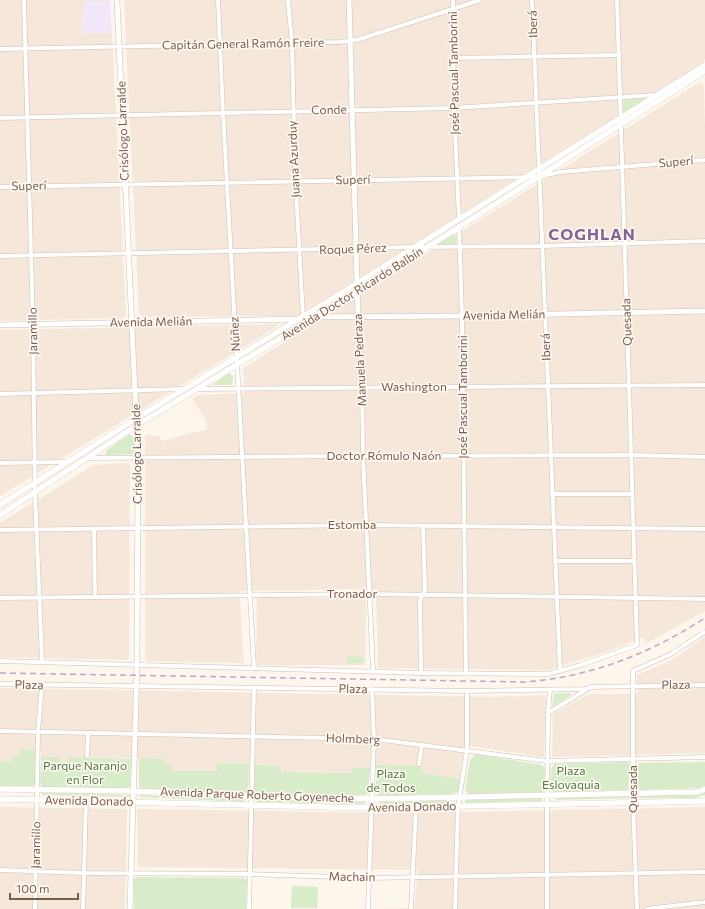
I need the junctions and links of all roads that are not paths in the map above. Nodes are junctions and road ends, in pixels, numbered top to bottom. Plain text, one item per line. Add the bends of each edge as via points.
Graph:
1 (24, 0) edge
2 (117, 0) edge
3 (218, 0) edge
4 (288, 0) edge
5 (349, 0) edge
6 (453, 0) edge
7 (480, 0) edge
8 (532, 0) edge
9 (617, 0) edge
10 (453, 8) junction
11 (350, 40) junction
12 (292, 43) junction
13 (221, 44) junction
14 (119, 47) junction
15 (26, 48) junction
16 (0, 49) edge
17 (619, 55) junction
18 (534, 56) junction
19 (454, 58) junction
20 (705, 65) edge
21 (705, 73) edge
22 (658, 95) junction
23 (620, 97) junction
24 (537, 102) junction
25 (454, 108) junction
26 (352, 110) junction
27 (292, 111) junction
28 (223, 113) junction
29 (122, 116) junction
30 (27, 117) junction
31 (0, 118) edge
32 (620, 118) junction
33 (621, 126) junction
34 (705, 160) edge
35 (622, 166) junction
36 (539, 170) junction
37 (528, 177) junction
38 (539, 177) junction
39 (457, 178) junction
40 (354, 180) junction
41 (295, 181) junction
42 (227, 182) junction
43 (125, 184) junction
44 (29, 186) junction
45 (0, 187) edge
46 (459, 219) junction
47 (459, 227) junction
48 (705, 241) edge
49 (625, 244) junction
50 (542, 246) junction
51 (414, 247) junction
52 (356, 248) junction
53 (426, 248) junction
54 (460, 248) junction
55 (299, 250) junction
56 (231, 251) junction
57 (129, 253) junction
58 (30, 255) junction
59 (0, 256) edge
60 (357, 283) junction
61 (357, 291) junction
62 (705, 311) edge
63 (626, 312) junction
64 (545, 314) junction
65 (462, 316) junction
66 (358, 317) junction
67 (302, 318) junction
68 (314, 318) junction
69 (235, 320) junction
70 (132, 323) junction
71 (33, 324) junction
72 (0, 325) edge
73 (236, 357) junction
74 (237, 364) junction
75 (705, 385) edge
76 (462, 386) junction
77 (548, 386) junction
78 (629, 386) junction
79 (362, 387) junction
80 (238, 388) junction
81 (196, 389) junction
82 (184, 390) junction
83 (136, 391) junction
84 (34, 393) junction
85 (0, 394) edge
86 (137, 418) junction
87 (137, 425) junction
88 (631, 455) junction
89 (363, 456) junction
90 (463, 456) junction
91 (551, 456) junction
92 (705, 457) edge
93 (87, 458) junction
94 (243, 458) junction
95 (138, 459) junction
96 (35, 462) junction
97 (69, 462) junction
98 (0, 463) edge
99 (35, 483) junction
100 (35, 493) junction
101 (552, 494) junction
102 (632, 494) junction
103 (0, 505) edge
104 (0, 515) edge
105 (366, 525) junction
106 (245, 526) junction
107 (423, 526) junction
108 (463, 526) junction
109 (553, 527) junction
110 (634, 527) junction
111 (138, 528) junction
112 (36, 529) junction
113 (94, 529) junction
114 (705, 529) edge
115 (0, 530) edge
116 (555, 560) junction
117 (634, 561) junction
118 (250, 594) junction
119 (368, 594) junction
120 (423, 595) junction
121 (466, 595) junction
122 (555, 596) junction
123 (40, 597) junction
124 (95, 597) junction
125 (138, 597) junction
126 (0, 598) edge
127 (635, 598) junction
128 (705, 599) edge
129 (705, 632) edge
130 (637, 645) joint
131 (0, 661) edge
132 (42, 662) junction
133 (137, 664) junction
134 (254, 668) junction
135 (373, 671) junction
136 (560, 671) junction
137 (421, 673) junction
138 (466, 674) junction
139 (0, 684) edge
140 (42, 685) junction
141 (705, 685) edge
142 (136, 686) junction
143 (632, 686) junction
144 (254, 688) junction
145 (372, 689) junction
146 (586, 689) junction
147 (550, 690) junction
148 (467, 691) junction
149 (548, 713) junction
150 (0, 731) edge
151 (38, 732) junction
152 (88, 733) junction
153 (135, 734) junction
154 (253, 737) junction
155 (374, 739) junction
156 (422, 745) junction
157 (467, 750) junction
158 (87, 756) dead end
159 (705, 757) edge
160 (634, 759) junction
161 (548, 761) junction
162 (419, 764) dead end
163 (0, 789) edge
164 (705, 789) edge
165 (37, 790) junction
166 (134, 791) junction
167 (633, 794) junction
168 (547, 796) junction
169 (252, 797) junction
170 (459, 797) junction
171 (0, 799) edge
172 (372, 799) junction
173 (37, 800) junction
174 (86, 801) junction
175 (705, 801) edge
176 (134, 802) junction
177 (633, 802) junction
178 (546, 804) junction
179 (251, 806) junction
180 (458, 806) junction
181 (416, 807) junction
182 (372, 808) junction
183 (0, 870) edge
184 (36, 871) junction
185 (705, 872) edge
186 (84, 873) junction
187 (131, 873) junction
188 (250, 874) junction
189 (636, 874) junction
190 (547, 876) junction
191 (412, 877) junction
192 (369, 878) junction
193 (456, 878) junction
194 (705, 902) edge
195 (35, 909) edge
196 (83, 909) edge
197 (130, 909) edge
198 (249, 909) edge
199 (368, 909) edge
200 (411, 909) edge
201 (454, 909) edge
202 (547, 909) edge
203 (637, 909) edge
204 (647, 909) edge

1 - 15 street, Jaramillo
2 - 14 street, Crisólogo Larralde
3 - 13 street, Núñez
4 - 12 street, Juana Azurduy
5 - 11 street, Manuela Pedraza
6 - 10 street, José Pascual Tamborini
7 - 10 street, Capitán General Ramón Freire
8 - 18 street, Iberá
9 - 17 street, Quesada
10 - 11 street, Capitán General Ramón Freire via 357,40
10 - 19 street, José Pascual Tamborini
11 - 12 street, Capitán General Ramón Freire
11 - 26 street, Manuela Pedraza
12 - 13 street, Capitán General Ramón Freire
12 - 27 street, Juana Azurduy
13 - 14 street, Capitán General Ramón Freire
13 - 28 street, Núñez
14 - 15 street, Capitán General Ramón Freire
14 - 29 street, Crisólogo Larralde
15 - 16 street, Capitán General Ramón Freire
15 - 30 street, Jaramillo
17 - 18 street
17 - 23 street, Quesada
18 - 19 street
18 - 24 street, Iberá
19 - 25 street, José Pascual Tamborini
20 - 22 main road, Avenida Doctor Ricardo Balbín
21 - 33 main road, Avenida Doctor Ricardo Balbín
22 - 23 street, Conde
22 - 32 main road, Avenida Doctor Ricardo Balbín
23 - 24 street, Conde
23 - 32 street, Quesada
24 - 25 street, Conde
24 - 36 street, Iberá
25 - 26 street, Conde
25 - 39 street, José Pascual Tamborini
26 - 27 street, Conde
26 - 40 street, Manuela Pedraza
27 - 28 street, Conde
27 - 41 street, Juana Azurduy
28 - 29 street, Conde
28 - 42 street, Núñez
29 - 30 street, Conde
29 - 43 street, Crisólogo Larralde
30 - 31 street, Conde
30 - 44 street, Jaramillo
32 - 33 street, Quesada
32 - 36 main road, Avenida Doctor Ricardo Balbín
33 - 35 street, Quesada
33 - 38 main road, Avenida Doctor Ricardo Balbín
34 - 35 street, Superí
35 - 38 street, Superí via 560,172
35 - 49 street, Quesada
36 - 37 main road, Avenida Doctor Ricardo Balbín
36 - 38 street, Iberá
37 - 38 street, Superí
37 - 39 street, Superí
37 - 46 main road, Avenida Doctor Ricardo Balbín
38 - 47 main road, Avenida Doctor Ricardo Balbín
38 - 50 street, Iberá
39 - 40 street, Superí
39 - 46 street, José Pascual Tamborini
40 - 41 street, Superí
40 - 52 street, Manuela Pedraza
41 - 42 street, Superí
41 - 55 street, Juana Azurduy
42 - 43 street, Superí
42 - 56 street, Núñez
43 - 44 street, Superí
43 - 57 street, Crisólogo Larralde
44 - 45 street, Superí
44 - 58 street, Jaramillo
46 - 47 street, José Pascual Tamborini
46 - 51 main road, Avenida Doctor Ricardo Balbín
47 - 53 main road, Avenida Doctor Ricardo Balbín
47 - 54 street, José Pascual Tamborini
48 - 49 street, Roque Pérez
49 - 50 street, Roque Pérez
49 - 63 street, Quesada
50 - 54 street, Roque Pérez
50 - 64 street, Iberá
51 - 52 street, Roque Pérez
51 - 53 street, Roque Pérez
51 - 60 main road, Avenida Doctor Ricardo Balbín
52 - 55 street, Roque Pérez
52 - 60 street, Manuela Pedraza
53 - 54 street, Roque Pérez
53 - 61 main road, Avenida Doctor Ricardo Balbín
54 - 65 street, José Pascual Tamborini
55 - 56 street, Roque Pérez
55 - 67 street, Juana Azurduy
56 - 57 street, Roque Pérez
56 - 69 street, Núñez
57 - 58 street, Roque Pérez
57 - 70 street, Crisólogo Larralde
58 - 59 street, Roque Pérez
58 - 71 street, Jaramillo
60 - 61 street, Manuela Pedraza
60 - 67 main road, Avenida Doctor Ricardo Balbín
61 - 66 street, Manuela Pedraza
61 - 68 main road, Avenida Doctor Ricardo Balbín
62 - 63 street, Avenida Melián
63 - 64 street, Avenida Melián
63 - 78 street, Quesada
64 - 65 street, Avenida Melián
64 - 77 street, Iberá
65 - 66 street, Avenida Melián
65 - 76 street, José Pascual Tamborini
66 - 68 street, Avenida Melián
66 - 79 street, Manuela Pedraza
67 - 68 street, Avenida Melián
67 - 69 street, Avenida Melián
67 - 73 main road, Avenida Doctor Ricardo Balbín
68 - 74 main road, Avenida Doctor Ricardo Balbín
69 - 70 street, Avenida Melián
69 - 73 street, Núñez
70 - 71 street, Avenida Melián
70 - 83 street, Crisólogo Larralde
71 - 72 street, Avenida Melián
71 - 84 street, Jaramillo
73 - 74 street, Núñez
73 - 82 main road, Avenida Doctor Ricardo Balbín
74 - 80 street, Núñez
74 - 81 main road, Avenida Doctor Ricardo Balbín
75 - 78 street, Washington
76 - 77 street, Washington
76 - 79 street, Washington
76 - 90 street, José Pascual Tamborini
77 - 78 street, Washington
77 - 91 street, Iberá
78 - 88 street, Quesada
79 - 80 street, Washington
79 - 89 street, Manuela Pedraza
80 - 81 street, Washington
80 - 94 street, Núñez
81 - 87 main road, Avenida Doctor Ricardo Balbín
82 - 83 street
82 - 86 main road, Avenida Doctor Ricardo Balbín
83 - 84 street
83 - 86 street, Crisólogo Larralde
84 - 85 street
84 - 96 street, Jaramillo
86 - 87 street, Crisólogo Larralde
86 - 97 main road, Avenida Doctor Ricardo Balbín
87 - 93 main road, Avenida Doctor Ricardo Balbín
87 - 95 street, Crisólogo Larralde
88 - 91 street, Doctor Rómulo Naón
88 - 92 street, Doctor Rómulo Naón
88 - 102 street, Quesada
89 - 90 street, Doctor Rómulo Naón
89 - 94 street, Doctor Rómulo Naón
89 - 105 street, Manuela Pedraza
90 - 91 street, Doctor Rómulo Naón
90 - 108 street, José Pascual Tamborini
91 - 101 street, Iberá
93 - 95 street, Doctor Rómulo Naón
93 - 100 main road, Avenida Doctor Ricardo Balbín
94 - 95 street, Doctor Rómulo Naón
94 - 106 street, Núñez
95 - 111 street, Crisólogo Larralde
96 - 97 street
96 - 98 street
96 - 99 street, Jaramillo
97 - 99 main road, Avenida Doctor Ricardo Balbín
99 - 100 street, Jaramillo
99 - 103 main road, Avenida Doctor Ricardo Balbín
100 - 104 main road, Avenida Doctor Ricardo Balbín
100 - 112 street, Jaramillo
101 - 102 street
101 - 109 street, Iberá
102 - 110 street, Quesada
105 - 106 street, Estomba
105 - 107 street, Estomba
105 - 119 street, Manuela Pedraza
106 - 111 street, Estomba
106 - 118 street, Núñez
107 - 108 street, Estomba
107 - 120 street
108 - 109 street, Estomba
108 - 121 street, José Pascual Tamborini
109 - 110 street, Estomba
109 - 116 street, Iberá
110 - 114 street, Estomba
110 - 117 street, Quesada
111 - 113 street, Estomba
111 - 125 street, Crisólogo Larralde
112 - 113 street, Estomba
112 - 115 street, Estomba
112 - 123 street, Jaramillo
113 - 124 street
116 - 117 street
116 - 122 street, Iberá
117 - 127 street, Quesada
118 - 119 street, Tronador
118 - 125 street, Tronador
118 - 134 street, Núñez
119 - 120 street, Tronador
119 - 135 street, Manuela Pedraza
120 - 121 street, Tronador
120 - 137 street via 420,600
121 - 122 street, Tronador
121 - 138 street, José Pascual Tamborini
122 - 127 street, Tronador
122 - 136 street, Iberá
123 - 124 street, Tronador
123 - 126 street, Tronador
123 - 132 street, Jaramillo
124 - 125 street, Tronador
125 - 133 street, Crisólogo Larralde
127 - 128 street, Tronador
127 - 130 street, Quesada
129 - 143 street, Quesada via 669,655 635,669
130 - 136 street, Plaza
131 - 132 street, Plaza
132 - 133 street, Plaza
133 - 134 street, Plaza
133 - 142 street, Crisólogo Larralde
134 - 135 street, Plaza
135 - 137 street, Plaza
136 - 138 street, Plaza via 548,674
137 - 138 street, Plaza
139 - 140 street, Plaza
140 - 142 street, Plaza
140 - 151 street, Jaramillo
141 - 143 street, Plaza
142 - 144 street, Plaza
142 - 153 street, Crisólogo Larralde
143 - 146 street, Plaza
143 - 160 street, Quesada
144 - 145 street, Plaza
144 - 154 street
145 - 148 street, Plaza
145 - 155 street
146 - 147 street, Plaza
146 - 149 street
147 - 148 street, Plaza
147 - 149 street
148 - 157 street
149 - 161 street
150 - 151 street, Holmberg
151 - 152 street, Holmberg
151 - 165 street, Jaramillo
152 - 153 street, Holmberg
152 - 158 street
153 - 154 street, Holmberg
153 - 166 street, Crisólogo Larralde
154 - 155 street, Holmberg
154 - 169 street
155 - 156 street, Holmberg
155 - 172 street
156 - 157 street, Holmberg
156 - 162 street
157 - 161 street, Holmberg
157 - 170 street
159 - 160 street, Holmberg
160 - 161 street, Holmberg
160 - 167 street, Quesada
161 - 168 street
163 - 165 main road, Avenida Parque Roberto Goyeneche
164 - 167 main road, Avenida Parque Roberto Goyeneche via 698,792
165 - 166 main road, Avenida Parque Roberto Goyeneche
165 - 173 street, Jaramillo
166 - 169 main road, Avenida Parque Roberto Goyeneche
166 - 176 street, Crisólogo Larralde
167 - 168 main road, Avenida Parque Roberto Goyeneche
167 - 177 street, Quesada
168 - 170 main road, Avenida Parque Roberto Goyeneche
168 - 178 street
169 - 172 main road, Avenida Parque Roberto Goyeneche
169 - 179 street
170 - 172 main road, Avenida Parque Roberto Goyeneche
170 - 180 street
171 - 173 main road, Avenida Donado
172 - 182 street
173 - 174 main road, Avenida Donado
173 - 184 street, Jaramillo
174 - 176 main road, Avenida Donado
174 - 186 street
175 - 177 main road, Avenida Donado
176 - 179 main road, Avenida Donado
176 - 187 street, Crisólogo Larralde
177 - 178 main road, Avenida Donado
177 - 189 street, Quesada
178 - 180 main road, Avenida Donado
178 - 190 street
179 - 182 main road, Avenida Donado
179 - 188 street
180 - 181 main road, Avenida Donado
180 - 193 street
181 - 182 main road, Avenida Donado
181 - 191 street
182 - 192 street
183 - 184 street, Machain
184 - 186 street, Machain
184 - 195 street, Jaramillo
185 - 189 street, Machain
186 - 187 street, Machain
186 - 196 street
187 - 188 street, Machain
187 - 197 street, Crisólogo Larralde
188 - 192 street, Machain
188 - 198 street
189 - 190 street, Machain
189 - 203 street, Quesada
190 - 193 street, Machain
190 - 202 street
191 - 192 street, Machain
191 - 193 street, Machain
191 - 200 street
192 - 199 street
193 - 201 street
194 - 204 street

